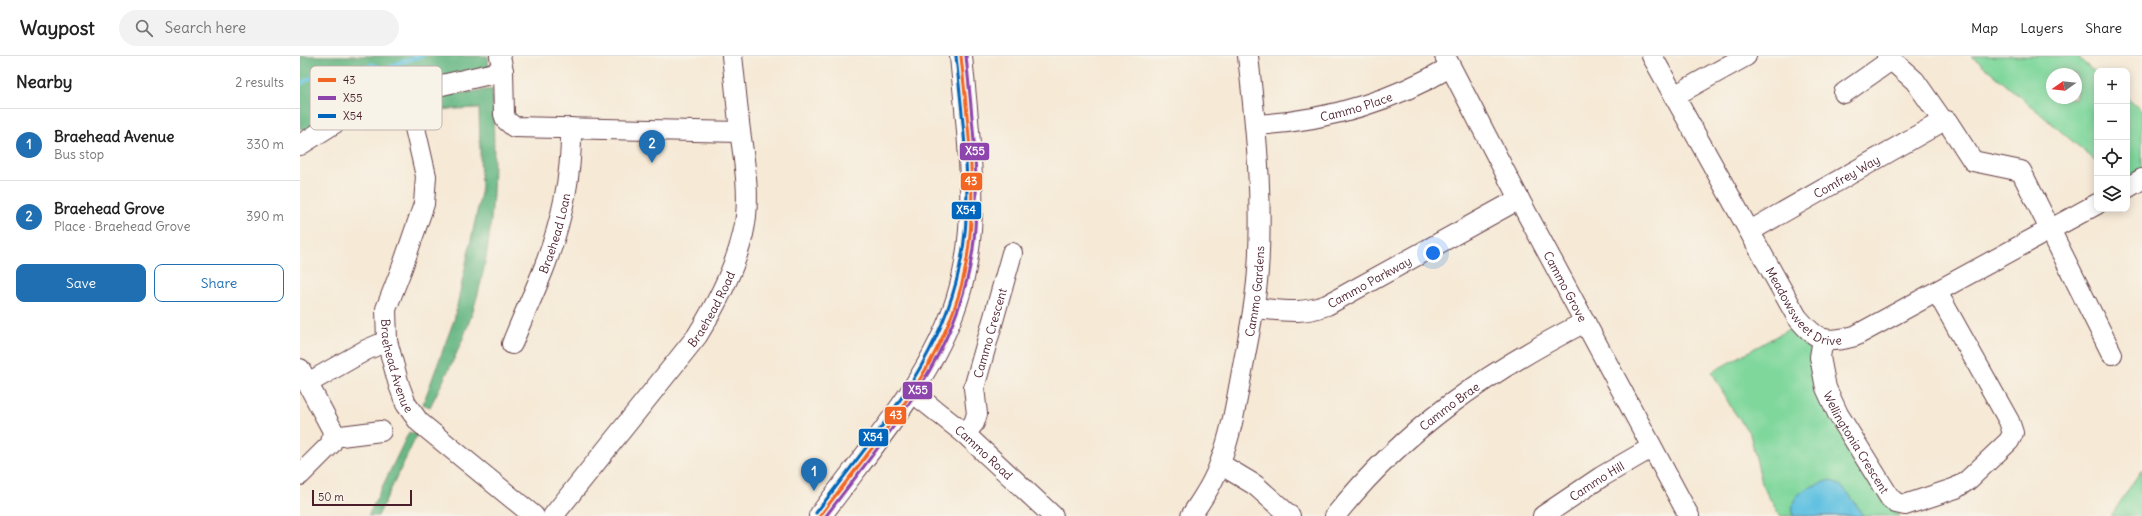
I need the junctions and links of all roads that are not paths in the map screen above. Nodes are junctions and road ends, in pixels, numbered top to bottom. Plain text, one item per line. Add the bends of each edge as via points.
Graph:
1 (732, 56) edge
2 (961, 56) edge
3 (1248, 56) edge
4 (1652, 56) edge
5 (1746, 56) edge
6 (1889, 58) edge
7 (1447, 62) edge
8 (501, 63) edge
9 (442, 82) edge
10 (1844, 93) dead end
11 (1674, 96) junction
12 (1943, 122) junction
13 (1255, 125) junction
14 (571, 128) junction
15 (323, 130) edge
16 (415, 130) edge
17 (740, 132) junction
18 (300, 144) edge
19 (2142, 179) edge
20 (2130, 186) edge
21 (1519, 199) junction
22 (2094, 206) edge
23 (2052, 229) junction
24 (1750, 231) junction
25 (1012, 253) dead end
26 (1936, 292) junction
27 (1254, 308) junction
28 (1585, 322) junction
29 (518, 338) dead end
30 (1823, 339) junction
31 (387, 341) junction
32 (2112, 354) dead end
33 (304, 376) edge
34 (912, 392) junction
35 (381, 430) dead end
36 (964, 434) junction
37 (333, 437) junction
38 (1651, 448) junction
39 (1220, 464) junction
40 (300, 475) edge
41 (513, 509) edge
42 (534, 516) edge
43 (553, 516) edge
44 (820, 516) edge
45 (1053, 516) edge
46 (1191, 516) edge
47 (1290, 516) edge
48 (1335, 516) edge
49 (1543, 516) edge
50 (1689, 516) edge

1 - 17 street, Braehead Road
2 - 34 main road via 970,170 970,227 965,266 958,299 950,320 930,363
3 - 13 street, Cammo Gardens
4 - 11 street, Meadowsweet Drive
5 - 11 street
6 - 10 street
6 - 12 street via 1915,81
7 - 13 street, Cammo Place via 1391,96 1295,121
7 - 21 street, Cammo Grove
8 - 9 street
8 - 14 street via 504,114 509,124 519,128
11 - 24 street, Meadowsweet Drive
12 - 23 street via 1947,121 1973,161 2021,170
12 - 24 street, Comfrey Way
13 - 27 street, Cammo Gardens via 1260,221
14 - 17 street
14 - 29 street, Braehead Loan via 568,178 558,226
15 - 18 street
16 - 31 street, Braehead Avenue via 426,176 424,204 386,309
17 - 43 street, Braehead Road via 747,199 743,233 732,269 711,313 678,361
19 - 20 street
21 - 27 street, Cammo Parkway via 1327,305 1312,311 1296,312
21 - 28 street, Cammo Grove
22 - 23 street, Meadowsweet Drive
23 - 26 street, Meadowsweet Drive
23 - 32 street
24 - 30 street, Meadowsweet Drive via 1797,317 1809,332
25 - 36 street, Cammo Crescent via 974,388 977,414 974,424
26 - 30 street, Meadowsweet Drive via 1855,336 1836,341
26 - 30 street, Wellingtonia Crescent via 2009,421 2013,433 2004,446 1956,488 1905,505 1890,498 1838,414 1826,388 1820,357
27 - 39 street, Cammo Gardens via 1236,409
28 - 38 street, Cammo Grove
28 - 48 street, Cammo Brae via 1508,364 1436,414 1354,491
31 - 33 street
31 - 41 street, Braehead Avenue via 406,404 419,422
33 - 37 street via 331,424
34 - 36 street, Cammo Road
34 - 44 main road
35 - 37 street
36 - 45 street, Cammo Road
37 - 40 street via 327,450
38 - 49 street, Cammo Hill via 1601,477
38 - 50 street, Cammo Grove
39 - 46 street, Cammo Gardens
39 - 47 street via 1256,485
41 - 42 street, Braehead Avenue

